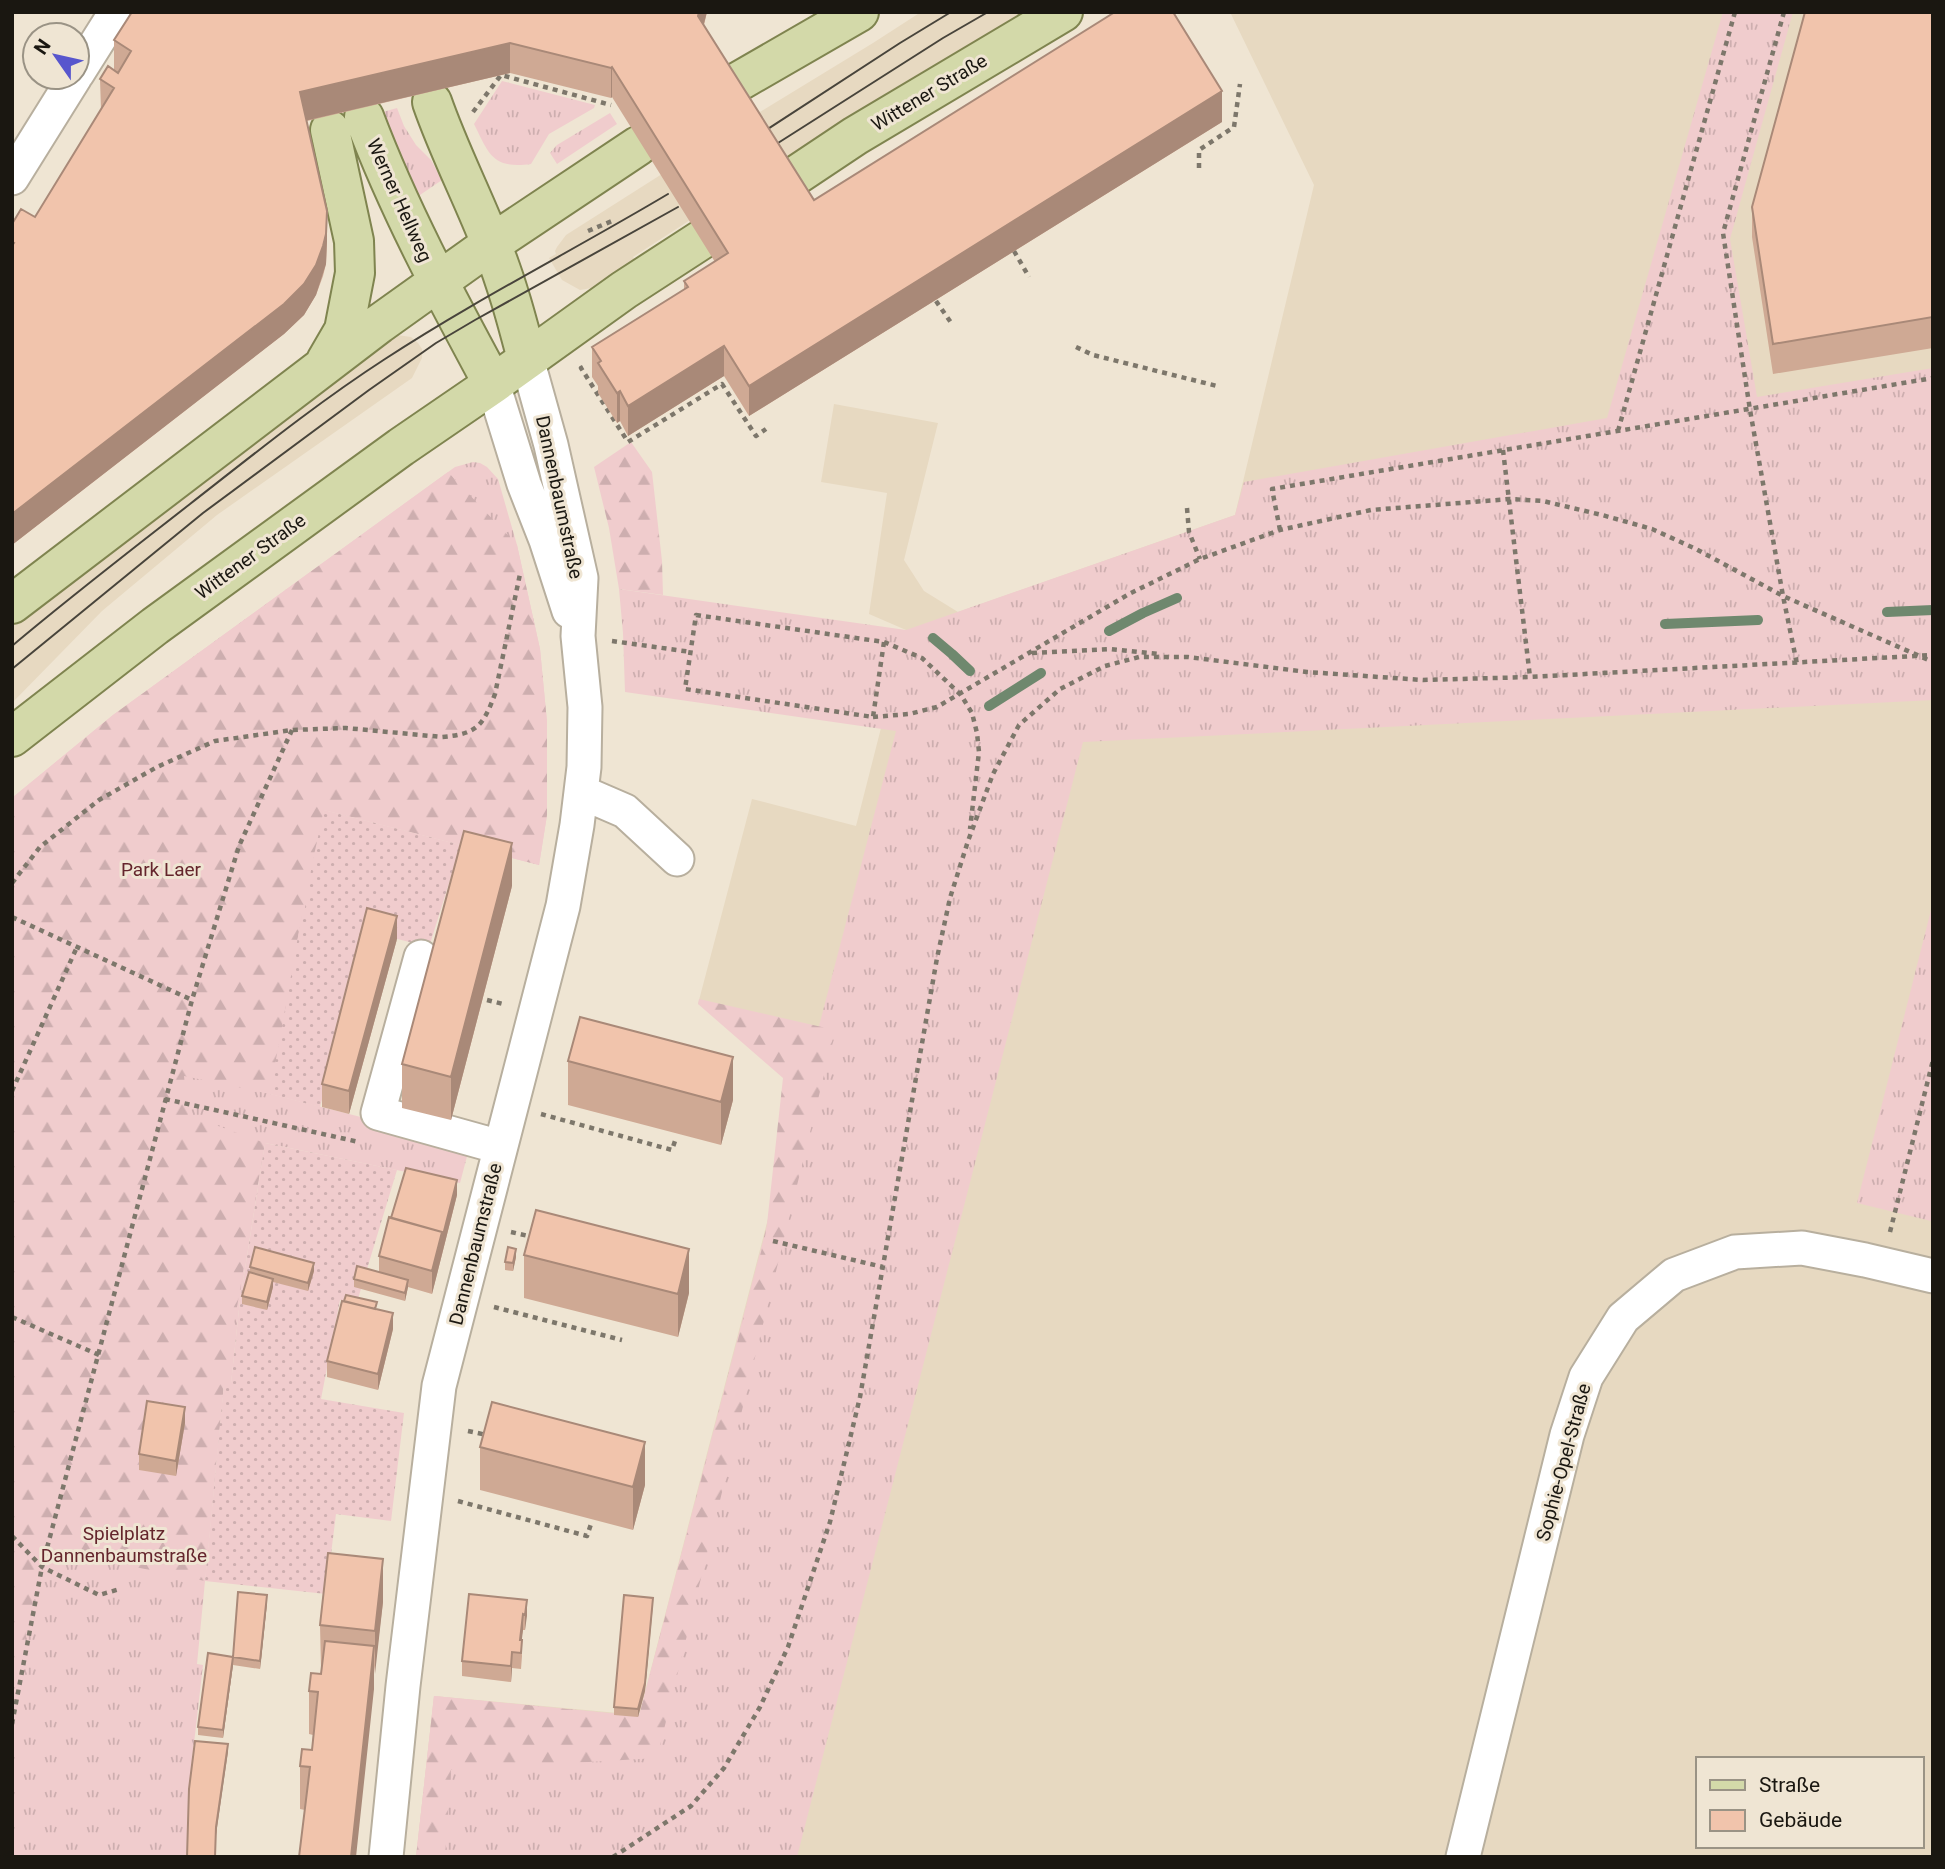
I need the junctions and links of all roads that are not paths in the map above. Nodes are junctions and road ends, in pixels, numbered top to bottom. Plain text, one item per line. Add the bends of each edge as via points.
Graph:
1 (116, 12) edge
2 (859, 12) edge
3 (1063, 12) edge
4 (91, 52) edge
5 (736, 83) edge
6 (67, 91) edge
7 (432, 102) dead end
8 (638, 146) edge
9 (798, 174) edge
10 (12, 178) edge
11 (701, 240) edge
12 (491, 244) junction
13 (438, 282) junction
14 (527, 359) junction
15 (323, 367) junction
16 (493, 384) junction
17 (12, 604) edge
18 (578, 636) junction
19 (12, 737) edge
20 (581, 792) junction
21 (677, 859) dead end
22 (421, 957) dead end
23 (500, 1147) junction
24 (1933, 1276) edge
25 (386, 1857) edge
26 (1463, 1857) edge

1 - 4 street
2 - 5 main road
3 - 9 main road, Wittener Straße
6 - 10 street
7 - 12 main road
8 - 12 main road
11 - 14 main road, Wittener Straße
12 - 13 main road
12 - 14 main road
13 - 15 main road
13 - 15 main road, Werner Hellweg via 384,169 347,123 355,273 344,330
13 - 16 main road
14 - 16 main road, Wittener Straße
14 - 18 street, Dannenbaumstraße via 581,578
15 - 17 main road
16 - 18 street, Dannenbaumstraße
16 - 19 main road, Wittener Straße via 177,610
18 - 20 street, Dannenbaumstraße via 585,707
20 - 21 street via 625,811
20 - 23 street, Dannenbaumstraße via 564,906
22 - 23 street via 378,1113
23 - 25 street, Dannenbaumstraße via 433,1423
24 - 26 street, Sophie-Opel-Straße via 1802,1248 1735,1252 1674,1275 1623,1318 1586,1377 1567,1435

